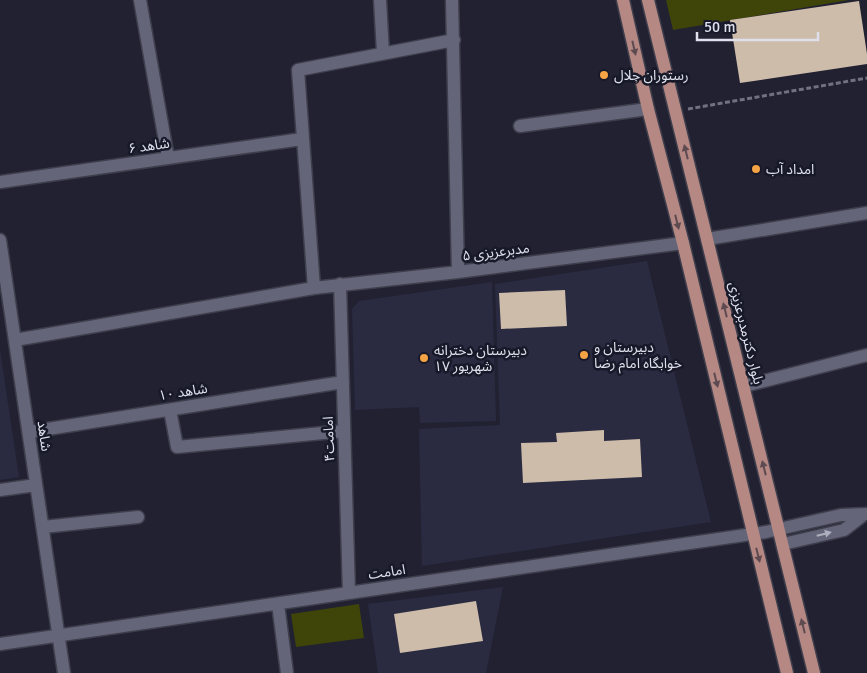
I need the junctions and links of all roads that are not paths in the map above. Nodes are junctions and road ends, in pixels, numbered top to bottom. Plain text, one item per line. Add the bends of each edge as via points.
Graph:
1 (140, 0) edge
2 (380, 0) edge
3 (452, 0) edge
4 (624, 0) edge
5 (648, 0) edge
6 (454, 40) junction
7 (383, 54) junction
8 (648, 109) junction
9 (520, 126) dead end
10 (302, 139) junction
11 (168, 158) junction
12 (0, 182) edge
13 (867, 214) edge
14 (707, 239) junction
15 (0, 240) edge
16 (682, 243) junction
17 (458, 272) junction
18 (340, 284) junction
19 (314, 288) junction
20 (15, 340) junction
21 (867, 355) edge
22 (343, 382) junction
23 (744, 386) junction
24 (170, 410) junction
25 (344, 431) junction
26 (29, 432) junction
27 (36, 485) junction
28 (0, 490) edge
29 (864, 515) edge
30 (138, 517) dead end
31 (42, 527) junction
32 (779, 530) junction
33 (753, 534) junction
34 (783, 544) junction
35 (349, 593) junction
36 (278, 604) junction
37 (58, 636) junction
38 (0, 644) edge
39 (64, 673) edge
40 (287, 673) edge
41 (787, 673) edge
42 (814, 673) edge

1 - 11 street
2 - 7 street
3 - 6 street
4 -> 8 main road
14 -> 5 main road, بلوار دکترمدبرعزیزی
6 - 7 street
6 - 17 street
7 - 10 street via 298,70
8 - 9 street
8 -> 16 main road
10 - 11 street, شاهد ۶
10 - 19 street
11 - 12 street, شاهد ۶
13 - 14 street
23 -> 14 main road, بلوار دکترمدبرعزیزی
15 - 20 street, شاهد
16 - 17 street, مدبرعزیزی ۵
16 -> 33 main road
17 - 18 street, مدبرعزیزی ۵
18 - 19 street, مدبرعزیزی ۵
18 - 22 street, امامت۴
19 - 20 street, مدبرعزیزی ۵
20 - 26 street, شاهد
21 - 23 street
22 - 24 street, شاهد ۱۰
22 - 25 street, امامت۴
32 -> 23 main road, بلوار دکترمدبرعزیزی
24 - 25 street via 177,447
24 - 26 street, شاهد ۱۰
25 - 35 street, امامت۴
26 - 27 street, شاهد
27 - 28 street
27 - 31 street, شاهد
29 - 32 street, امامت via 841,515
34 -> 29 street via 844,530
30 - 31 street
31 - 37 street, شاهد
32 - 33 street, امامت
32 - 34 main road, بلوار دکترمدبرعزیزی
33 - 35 street, امامت
33 -> 41 main road
42 -> 34 main road, بلوار دکترمدبرعزیزی
35 - 36 street, امامت
36 - 37 street, امامت
36 - 40 street
37 - 38 street, امامت
37 - 39 street, شاهد

